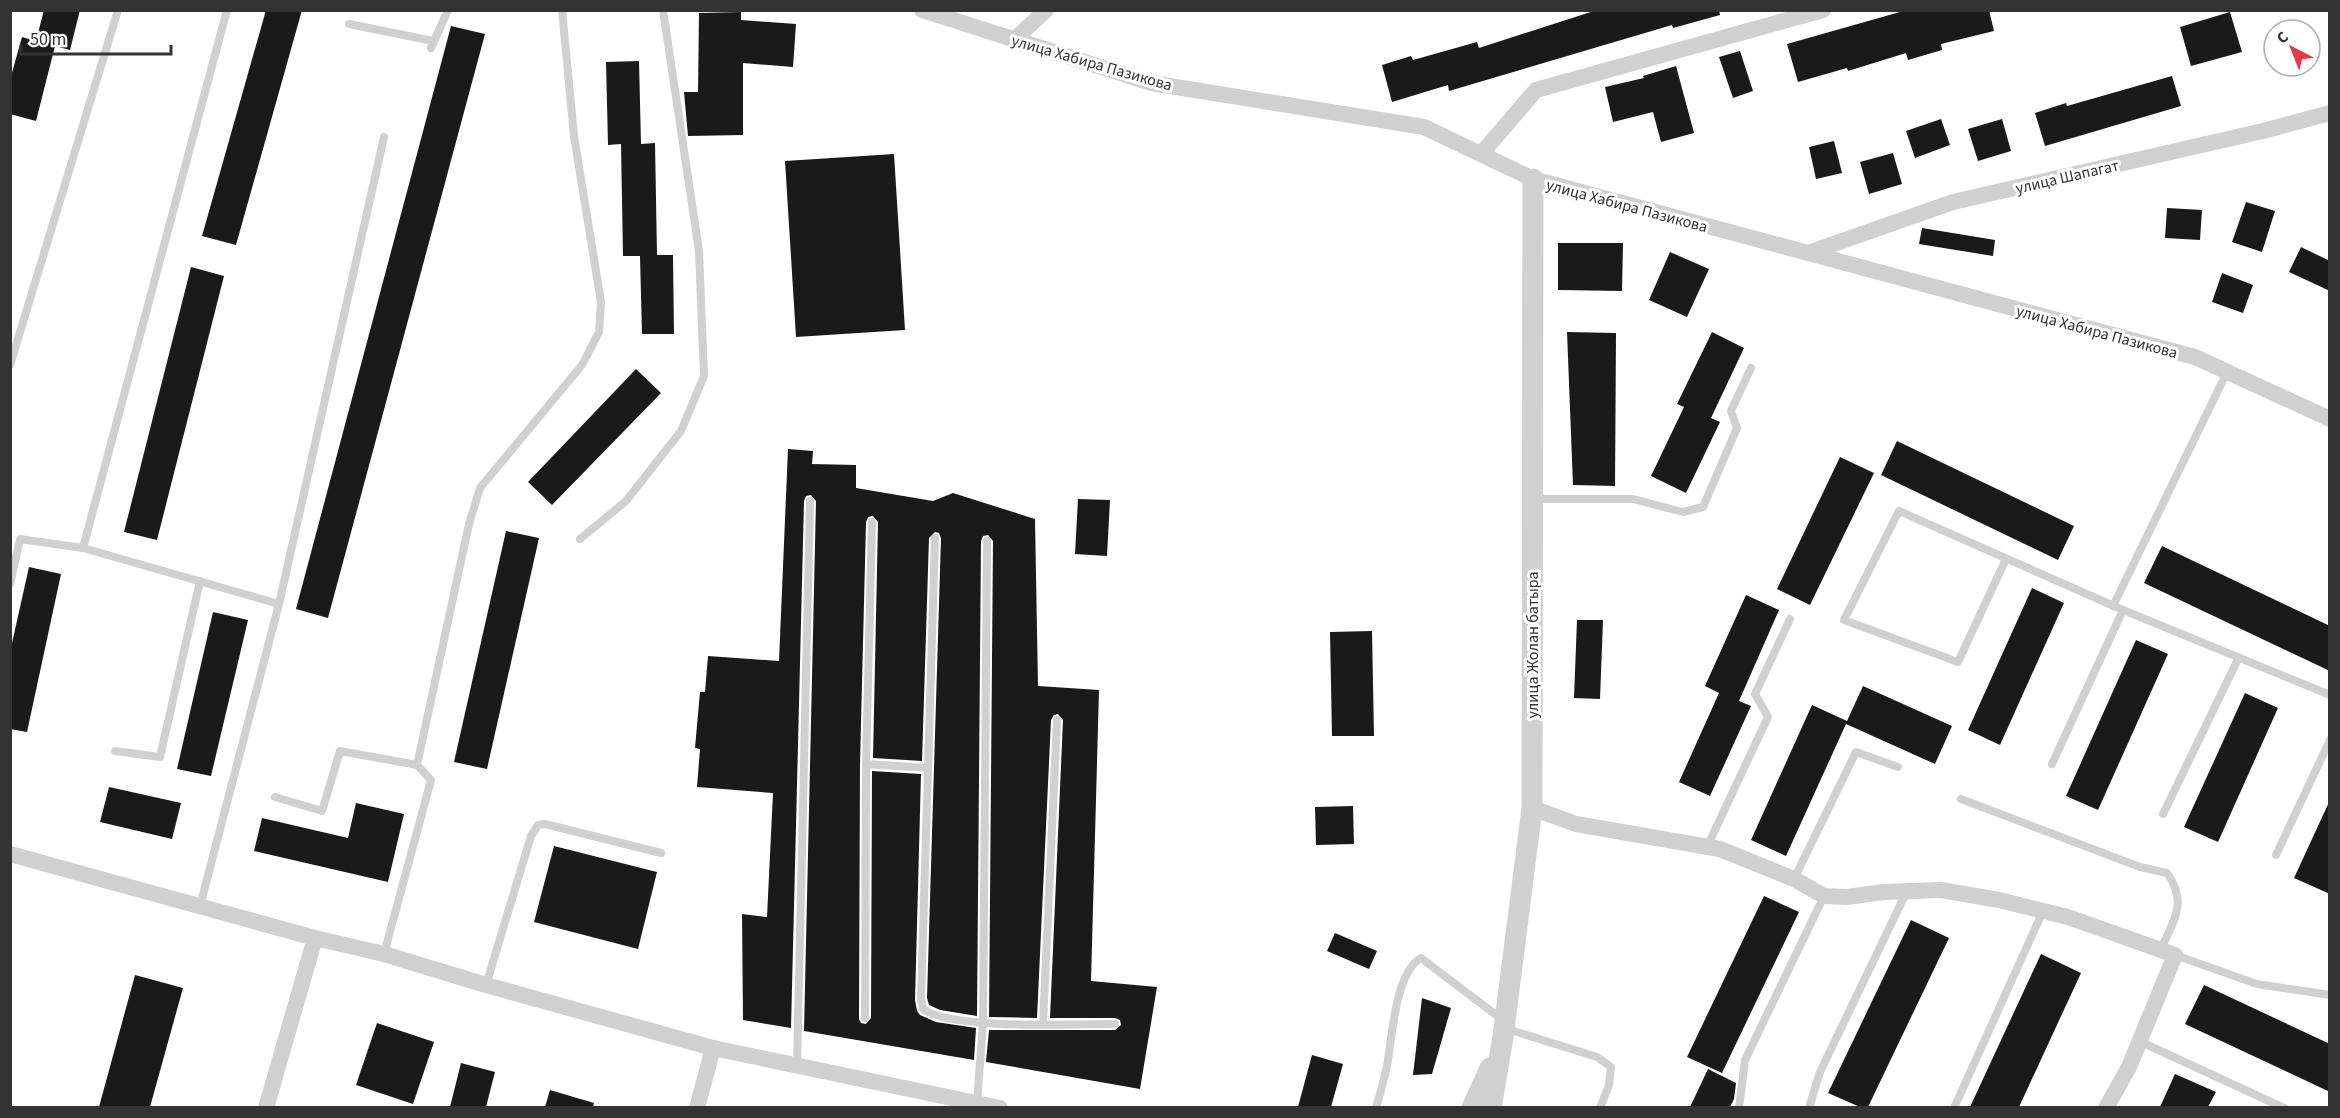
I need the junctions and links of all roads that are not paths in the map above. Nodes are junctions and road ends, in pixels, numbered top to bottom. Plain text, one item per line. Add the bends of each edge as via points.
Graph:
1 (118, 10) edge
2 (227, 10) edge
3 (447, 10) edge
4 (562, 10) edge
5 (663, 10) edge
6 (921, 10) edge
7 (1046, 10) edge
8 (1823, 10) edge
9 (349, 24) dead end
10 (1014, 40) junction
11 (2330, 113) edge
12 (384, 137) dead end
13 (1481, 154) junction
14 (1533, 179) junction
15 (1808, 253) junction
16 (10, 365) edge
17 (1750, 368) dead end
18 (2227, 372) junction
19 (2330, 419) edge
20 (1533, 499) junction
21 (810, 501) dead end
22 (872, 522) dead end
23 (580, 538) dead end
24 (935, 538) dead end
25 (987, 541) dead end
26 (82, 548) junction
27 (2006, 558) junction
28 (200, 581) junction
29 (10, 584) edge
30 (279, 604) junction
31 (2113, 606) junction
32 (2123, 610) junction
33 (1790, 619) dead end
34 (2238, 657) junction
35 (2330, 695) edge
36 (1057, 720) dead end
37 (2330, 740) edge
38 (115, 751) dead end
39 (866, 764) junction
40 (2052, 764) dead end
41 (417, 765) junction
42 (1898, 767) dead end
43 (928, 768) junction
44 (275, 797) dead end
45 (1961, 799) dead end
46 (1532, 808) junction
47 (2163, 814) dead end
48 (1707, 847) junction
49 (661, 853) dead end
50 (10, 854) edge
51 (2276, 855) dead end
52 (1794, 879) junction
53 (1907, 891) junction
54 (1824, 896) junction
55 (200, 906) junction
56 (2043, 911) junction
57 (315, 938) junction
58 (2168, 952) junction
59 (384, 954) junction
60 (486, 985) junction
61 (2330, 995) edge
62 (865, 1018) dead end
63 (983, 1023) junction
64 (1043, 1024) junction
65 (1115, 1024) dead end
66 (1504, 1029) junction
67 (2139, 1041) junction
68 (713, 1048) junction
69 (797, 1066) junction
70 (977, 1103) junction
71 (266, 1107) edge
72 (697, 1107) edge
73 (1000, 1107) edge
74 (1377, 1107) edge
75 (1473, 1107) edge
76 (1491, 1107) edge
77 (1600, 1107) edge
78 (1739, 1107) edge
79 (1809, 1107) edge
80 (1954, 1107) edge
81 (2106, 1107) edge
82 (2284, 1107) edge

1 - 16 lane
2 - 26 lane
3 - 9 lane via 432,44
4 - 41 lane via 574,136 601,302 599,332 582,365 480,488 468,524
5 - 23 lane via 699,251 704,376 681,431 626,501
6 - 10 street, улица Хабира Пазикова
7 - 10 street
8 - 13 street via 1536,90
10 - 13 street, улица Хабира Пазикова via 1151,83 1424,127
11 - 15 street, улица Шапагат via 1953,202
12 - 30 lane
13 - 14 street, улица Хабира Пазикова
14 - 15 street, улица Хабира Пазикова
14 - 20 street, улица Жолан батыра
15 - 18 street, улица Хабира Пазикова via 2195,357
17 - 20 lane via 1731,411 1737,428 1703,507 1683,512 1633,498
18 - 19 street, улица Хабира Пазикова
18 - 31 lane
20 - 46 street, улица Жолан батыра
21 - 69 lane
22 - 39 lane
24 - 43 lane
25 - 63 lane
26 - 28 lane
26 - 29 lane via 20,539
27 - 27 lane via 1899,511 1844,620 1958,662
27 - 31 lane
28 - 30 lane
28 - 38 lane via 160,757
30 - 55 lane
31 - 32 lane
32 - 34 lane
32 - 40 lane
33 - 48 lane via 1755,694 1768,717
34 - 35 lane
34 - 47 lane
36 - 64 lane
37 - 51 lane
39 - 43 lane
39 - 62 lane
41 - 44 lane via 340,751 322,811
41 - 59 lane via 430,780
42 - 52 lane via 1856,752
43 - 63 lane via 923,1009 931,1015
45 - 58 lane via 2140,867 2167,873 2179,898
46 - 48 street via 1576,824
46 - 66 street, улица Жолан батыра
48 - 52 street
49 - 60 lane via 538,825 531,836
50 - 55 street
52 - 54 street
53 - 54 street
53 - 56 street via 1941,890
53 - 79 lane via 1820,1072
54 - 78 lane via 1745,1060
55 - 57 street
56 - 58 street
56 - 80 lane
57 - 59 street
57 - 71 street
58 - 61 lane via 2257,984
58 - 67 street
59 - 60 street
60 - 68 street
63 - 64 lane
63 - 70 lane
64 - 65 lane
66 - 74 lane via 1421,958 1414,962 1405,975
66 - 75 street
66 - 76 street, улица Жолан батыра
66 - 77 lane via 1598,1057 1611,1067
67 - 81 street
67 - 82 lane
68 - 69 street
68 - 72 street
69 - 70 street
70 - 73 street

